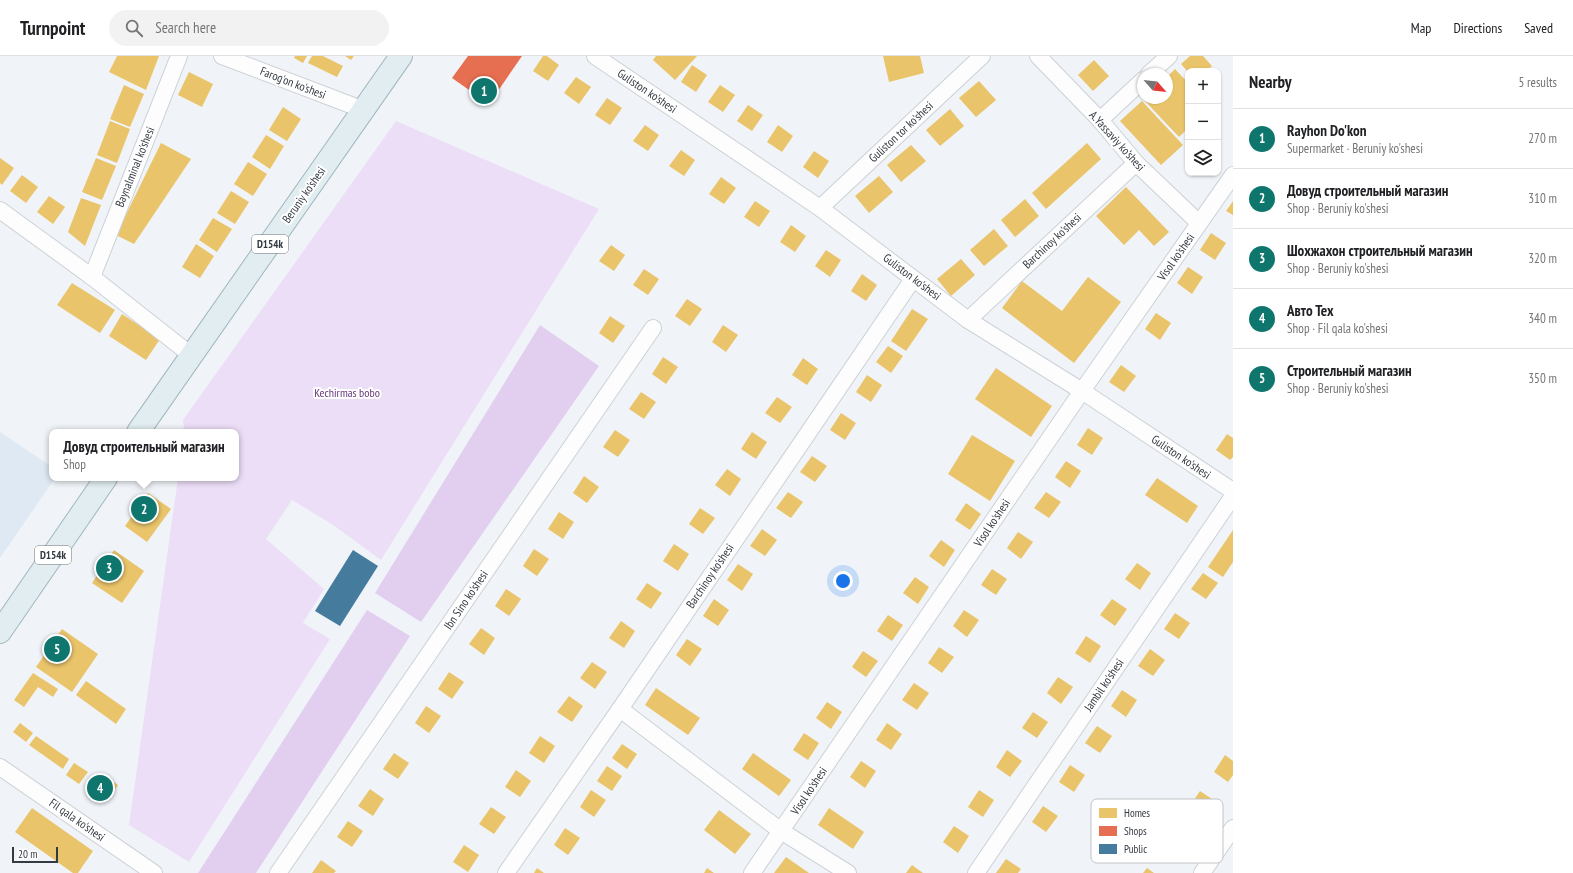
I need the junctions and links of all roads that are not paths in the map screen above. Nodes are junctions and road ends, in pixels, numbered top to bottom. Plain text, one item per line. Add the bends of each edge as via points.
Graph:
1 (179, 56) edge
2 (222, 56) edge
3 (401, 56) edge
4 (595, 56) edge
5 (982, 56) edge
6 (1038, 56) edge
7 (1169, 56) edge
8 (616, 61) edge
9 (1156, 68) edge
10 (1137, 86) edge
11 (364, 110) junction
12 (1100, 120) junction
13 (1136, 163) junction
14 (1233, 175) edge
15 (820, 208) junction
16 (0, 210) edge
17 (1199, 223) junction
18 (92, 278) junction
19 (913, 279) junction
20 (968, 320) junction
21 (653, 328) dead end
22 (191, 355) junction
23 (1082, 391) junction
24 (140, 429) edge
25 (104, 481) edge
26 (1233, 492) edge
27 (1233, 496) edge
28 (0, 632) edge
29 (620, 709) junction
30 (0, 767) edge
31 (1233, 828) edge
32 (781, 831) junction
33 (1223, 843) edge
34 (1209, 863) edge
35 (154, 873) edge
36 (278, 873) edge
37 (506, 873) edge
38 (752, 873) edge
39 (848, 873) edge
40 (976, 873) edge
41 (1202, 873) edge

1 - 18 street, Baynalminal ko'shesi
2 - 11 street, Farog'on ko'shesi
3 - 11 main road, Beruniy ko'shesi / D154k
4 - 8 street, Guliston ko'shesi
5 - 15 street, Guliston tor ko'shesi
6 - 12 street, A.Yassaviy ko'shesi
7 - 9 street
8 - 15 street, Guliston ko'shesi
10 - 12 street
11 - 22 main road, Beruniy ko'shesi / D154k
12 - 13 street, A.Yassaviy ko'shesi
13 - 17 street, A.Yassaviy ko'shesi
13 - 20 street, Barchinoy ko'shesi
14 - 17 street, Visol ko'shesi
15 - 19 street, Guliston ko'shesi
16 - 18 street
17 - 23 street, Visol ko'shesi
18 - 22 street
19 - 20 street, Guliston ko'shesi
19 - 29 street, Barchinoy ko'shesi
20 - 23 street, Guliston ko'shesi
21 - 36 street, Ibn Sino ko'shesi
22 - 24 main road, Beruniy ko'shesi / D154k
23 - 26 street, Guliston ko'shesi
23 - 32 street, Visol ko'shesi
25 - 28 main road, D154k
27 - 40 street, Jambil ko'shesi
29 - 32 street
29 - 37 street, Barchinoy ko'shesi
30 - 35 street, Fil qala ko'shesi
31 - 33 street
32 - 38 street, Visol ko'shesi
32 - 39 street
34 - 41 street

